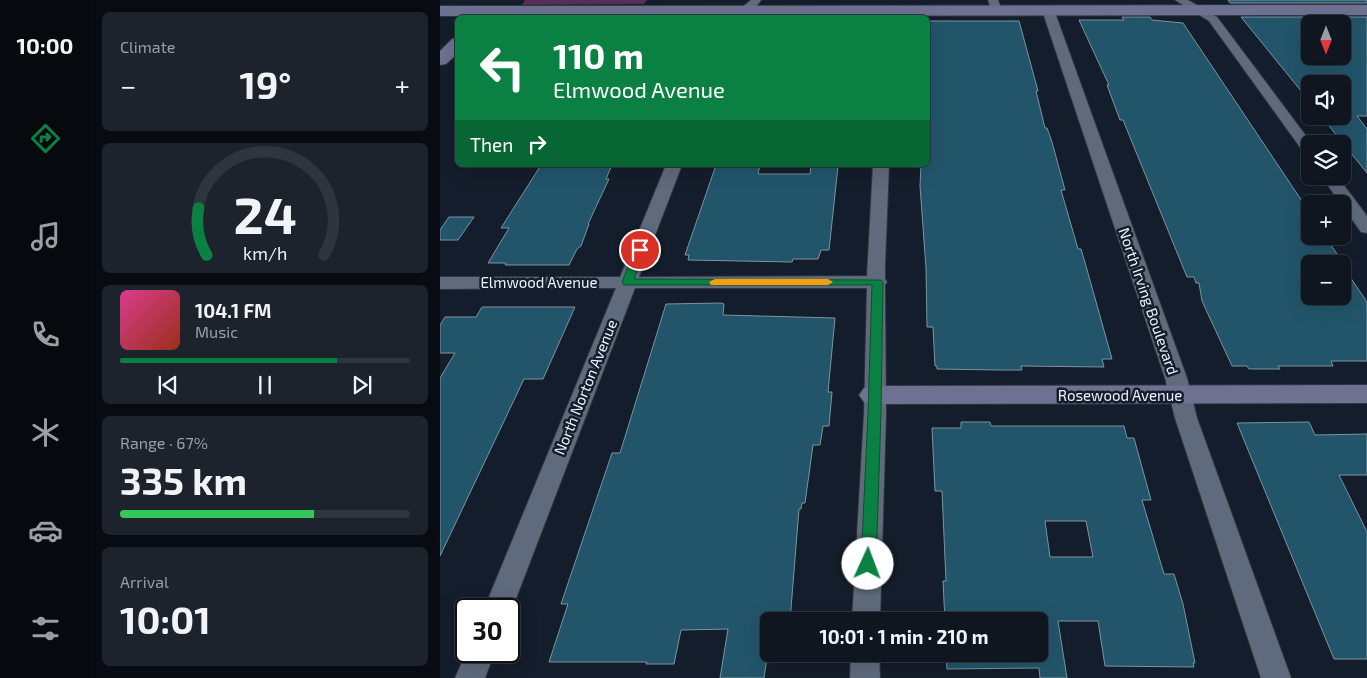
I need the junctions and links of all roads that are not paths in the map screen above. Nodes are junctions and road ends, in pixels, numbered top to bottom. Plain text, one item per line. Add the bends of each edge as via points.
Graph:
1 (756, 0) edge
2 (1180, 0) edge
3 (994, 5) edge
4 (490, 9) edge
5 (1048, 10) junction
6 (1198, 10) junction
7 (1367, 10) edge
8 (440, 11) edge
9 (738, 14) edge
10 (886, 14) edge
11 (455, 46) edge
12 (440, 60) edge
13 (1301, 139) edge
14 (673, 167) edge
15 (881, 167) edge
16 (1336, 185) edge
17 (1367, 228) edge
18 (440, 282) edge
19 (627, 282) junction
20 (878, 282) junction
21 (1367, 394) edge
22 (874, 395) junction
23 (1180, 395) junction
24 (502, 598) edge
25 (866, 612) edge
26 (866, 662) edge
27 (476, 663) edge
28 (470, 678) edge
29 (865, 678) edge
30 (1276, 678) edge

1 - 9 street
2 - 6 street
3 - 5 main road
3 - 10 main road
4 - 8 main road
4 - 9 main road
5 - 6 main road
5 - 23 street, North Irving Boulevard
6 - 7 main road
6 - 13 street via 1213,19
9 - 10 main road
11 - 12 main road
14 - 19 street, North Norton Avenue
15 - 20 street
16 - 17 street
18 - 19 street, Elmwood Avenue
19 - 20 street, Elmwood Avenue
19 - 24 street, North Norton Avenue
20 - 22 street
21 - 23 main road, Rosewood Avenue
22 - 23 main road, Rosewood Avenue
22 - 25 street
23 - 30 street, North Irving Boulevard
26 - 29 street
27 - 28 street

